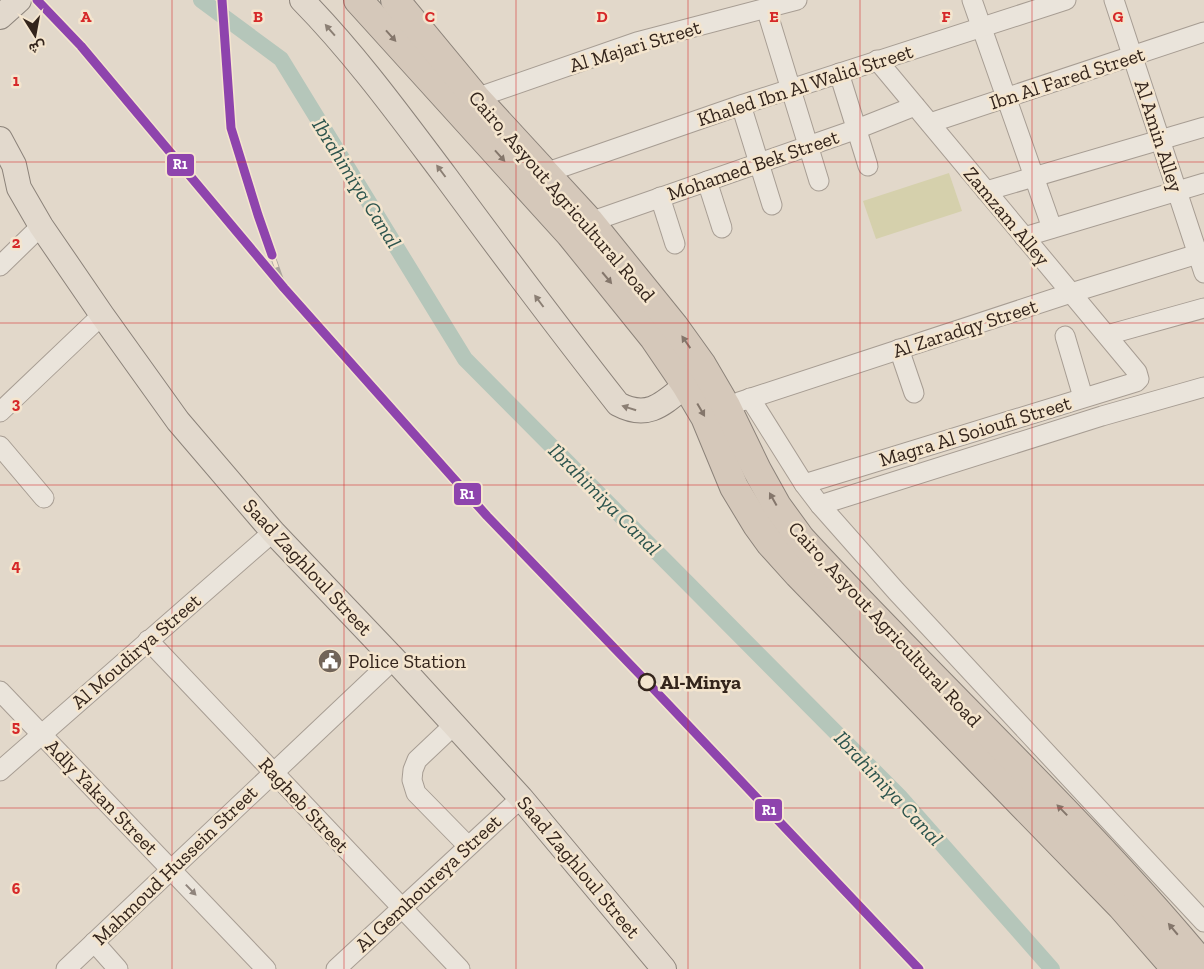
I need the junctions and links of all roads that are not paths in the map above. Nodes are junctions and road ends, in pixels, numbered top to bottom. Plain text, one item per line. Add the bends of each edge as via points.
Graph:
1 (19, 0) edge
2 (302, 0) edge
3 (395, 0) edge
4 (797, 0) edge
5 (972, 0) edge
6 (1066, 0) edge
7 (1114, 0) edge
8 (365, 2) edge
9 (766, 8) junction
10 (0, 17) edge
11 (982, 27) junction
12 (1204, 32) edge
13 (1133, 56) junction
14 (877, 60) junction
15 (839, 73) junction
16 (790, 88) junction
17 (476, 98) junction
18 (1006, 98) junction
19 (741, 105) junction
20 (915, 106) junction
21 (930, 123) junction
22 (1204, 127) edge
23 (856, 129) junction
24 (0, 140) edge
25 (1160, 140) junction
26 (808, 146) junction
27 (759, 163) junction
28 (868, 166) dead end
29 (545, 173) junction
30 (1034, 176) junction
31 (707, 181) junction
32 (819, 181) dead end
33 (10, 183) edge
34 (1204, 183) edge
35 (986, 191) junction
36 (1177, 191) junction
37 (660, 197) junction
38 (772, 205) dead end
39 (590, 222) junction
40 (41, 226) junction
41 (722, 228) dead end
42 (1052, 228) junction
43 (1024, 237) junction
44 (675, 244) dead end
45 (1201, 253) edge
46 (0, 266) edge
47 (1204, 273) edge
48 (1071, 293) junction
49 (1204, 308) edge
50 (102, 315) junction
51 (1065, 336) dead end
52 (1107, 336) junction
53 (899, 350) junction
54 (1138, 372) joint
55 (686, 385) junction
56 (1204, 387) edge
57 (914, 393) dead end
58 (1083, 397) junction
59 (738, 402) junction
60 (0, 412) edge
61 (0, 446) edge
62 (804, 484) junction
63 (44, 498) dead end
64 (820, 504) junction
65 (273, 532) junction
66 (148, 640) junction
67 (394, 658) junction
68 (0, 691) edge
69 (454, 725) junction
70 (41, 734) junction
71 (0, 771) edge
72 (273, 772) junction
73 (521, 798) junction
74 (1071, 837) junction
75 (468, 846) junction
76 (171, 869) junction
77 (402, 908) junction
78 (1204, 922) edge
79 (94, 942) junction
80 (1204, 966) edge
81 (66, 969) edge
82 (118, 969) edge
83 (266, 969) edge
84 (336, 969) edge
85 (460, 969) edge
86 (664, 969) edge
87 (1176, 969) edge

1 - 10 main road
55 -> 2 main road via 654,409 629,410 618,404 359,64
3 - 17 highway, Cairo, Asyout Agricultural Road
4 - 9 street, Al Majari Street
5 - 11 street
6 - 11 street, Khaled Ibn Al Walid Street
7 - 13 street, Al Amin Alley
8 -> 55 highway, Cairo, Asyout Agricultural Road via 570,234 654,338
9 - 16 street
9 - 17 street, Al Majari Street via 637,42
11 - 14 street, Khaled Ibn Al Walid Street
11 - 18 street
12 - 13 street, Ibn Al Fared Street
13 - 18 street, Ibn Al Fared Street
13 - 25 street, Al Amin Alley
14 - 15 street, Khaled Ibn Al Walid Street
14 - 20 street, Zamzam Alley
15 - 16 street, Khaled Ibn Al Walid Street
15 - 23 street
16 - 19 street, Khaled Ibn Al Walid Street
16 - 26 street
17 - 29 highway, Cairo, Asyout Agricultural Road
18 - 21 street, Ibn Al Fared Street
18 - 30 street
19 - 27 street
19 - 29 street, Khaled Ibn Al Walid Street
20 - 21 street, Zamzam Alley
20 - 23 street, Mohamed Bek Street
21 - 35 street, Zamzam Alley
22 - 25 street
23 - 26 street, Mohamed Bek Street
23 - 28 street
24 - 33 main road, Saad Zaghloul Street via 14,164
25 - 30 street
25 - 36 street, Al Amin Alley
26 - 27 street, Mohamed Bek Street
26 - 32 street
27 - 31 street, Mohamed Bek Street
27 - 38 street
29 - 39 highway, Cairo, Asyout Agricultural Road
30 - 35 street
30 - 42 street
31 - 37 street, Mohamed Bek Street
31 - 41 street
33 - 40 main road, Saad Zaghloul Street
34 - 36 street
35 - 43 street, Zamzam Alley
36 - 42 street
36 - 45 street, Al Amin Alley
37 - 39 street, Mohamed Bek Street
37 - 44 street
59 -> 39 highway, Cairo, Asyout Agricultural Road via 702,365
40 - 46 street
40 - 50 main road, Saad Zaghloul Street
42 - 43 street
43 - 48 street, Zamzam Alley
45 - 47 street, Al Amin Alley
45 - 48 street, Al Zaradqy Street
48 - 52 street, Zamzam Alley
48 - 53 street, Al Zaradqy Street
49 - 52 street
50 - 60 street
50 - 65 main road, Saad Zaghloul Street via 178,421
51 - 58 street
52 - 54 street, Zamzam Alley
53 - 57 street
53 - 59 street, Al Zaradqy Street
54 - 58 street, Magra Al Soioufi Street via 1136,382
55 -> 74 highway, Cairo, Asyout Agricultural Road via 705,417 734,487 770,542 798,574
56 - 64 street
58 - 62 street, Magra Al Soioufi Street
59 - 62 street, Cairo, Asyout Agricultural Road
74 -> 59 highway, Cairo, Asyout Agricultural Road via 801,539 757,470
61 - 63 street
62 - 64 street, Cairo, Asyout Agricultural Road
64 - 78 street, Cairo, Asyout Agricultural Road via 896,591
65 - 66 street, Al Moudirya Street
65 - 67 main road, Saad Zaghloul Street
66 - 70 street, Al Moudirya Street
66 - 72 street, Ragheb Street
67 - 69 main road, Saad Zaghloul Street
67 - 72 street, Mahmoud Hussein Street
68 - 70 street, Adly Yakan Street
69 - 73 main road, Saad Zaghloul Street
69 - 75 street via 417,760 412,780 416,792
70 - 71 street, Al Moudirya Street
70 - 76 street, Adly Yakan Street
72 - 76 street, Mahmoud Hussein Street
72 - 77 street, Ragheb Street
73 - 75 street, Al Gemhoureya Street
73 - 86 main road, Saad Zaghloul Street
80 -> 74 highway, Cairo, Asyout Agricultural Road via 1168,922
74 - 87 highway, Cairo, Asyout Agricultural Road via 1121,906
75 - 77 street, Al Gemhoureya Street
76 - 79 street, Mahmoud Hussein Street
76 -> 83 street, Adly Yakan Street
77 - 84 street, Al Gemhoureya Street
77 - 85 street, Ragheb Street
79 - 81 street, Mahmoud Hussein Street
79 - 82 street

